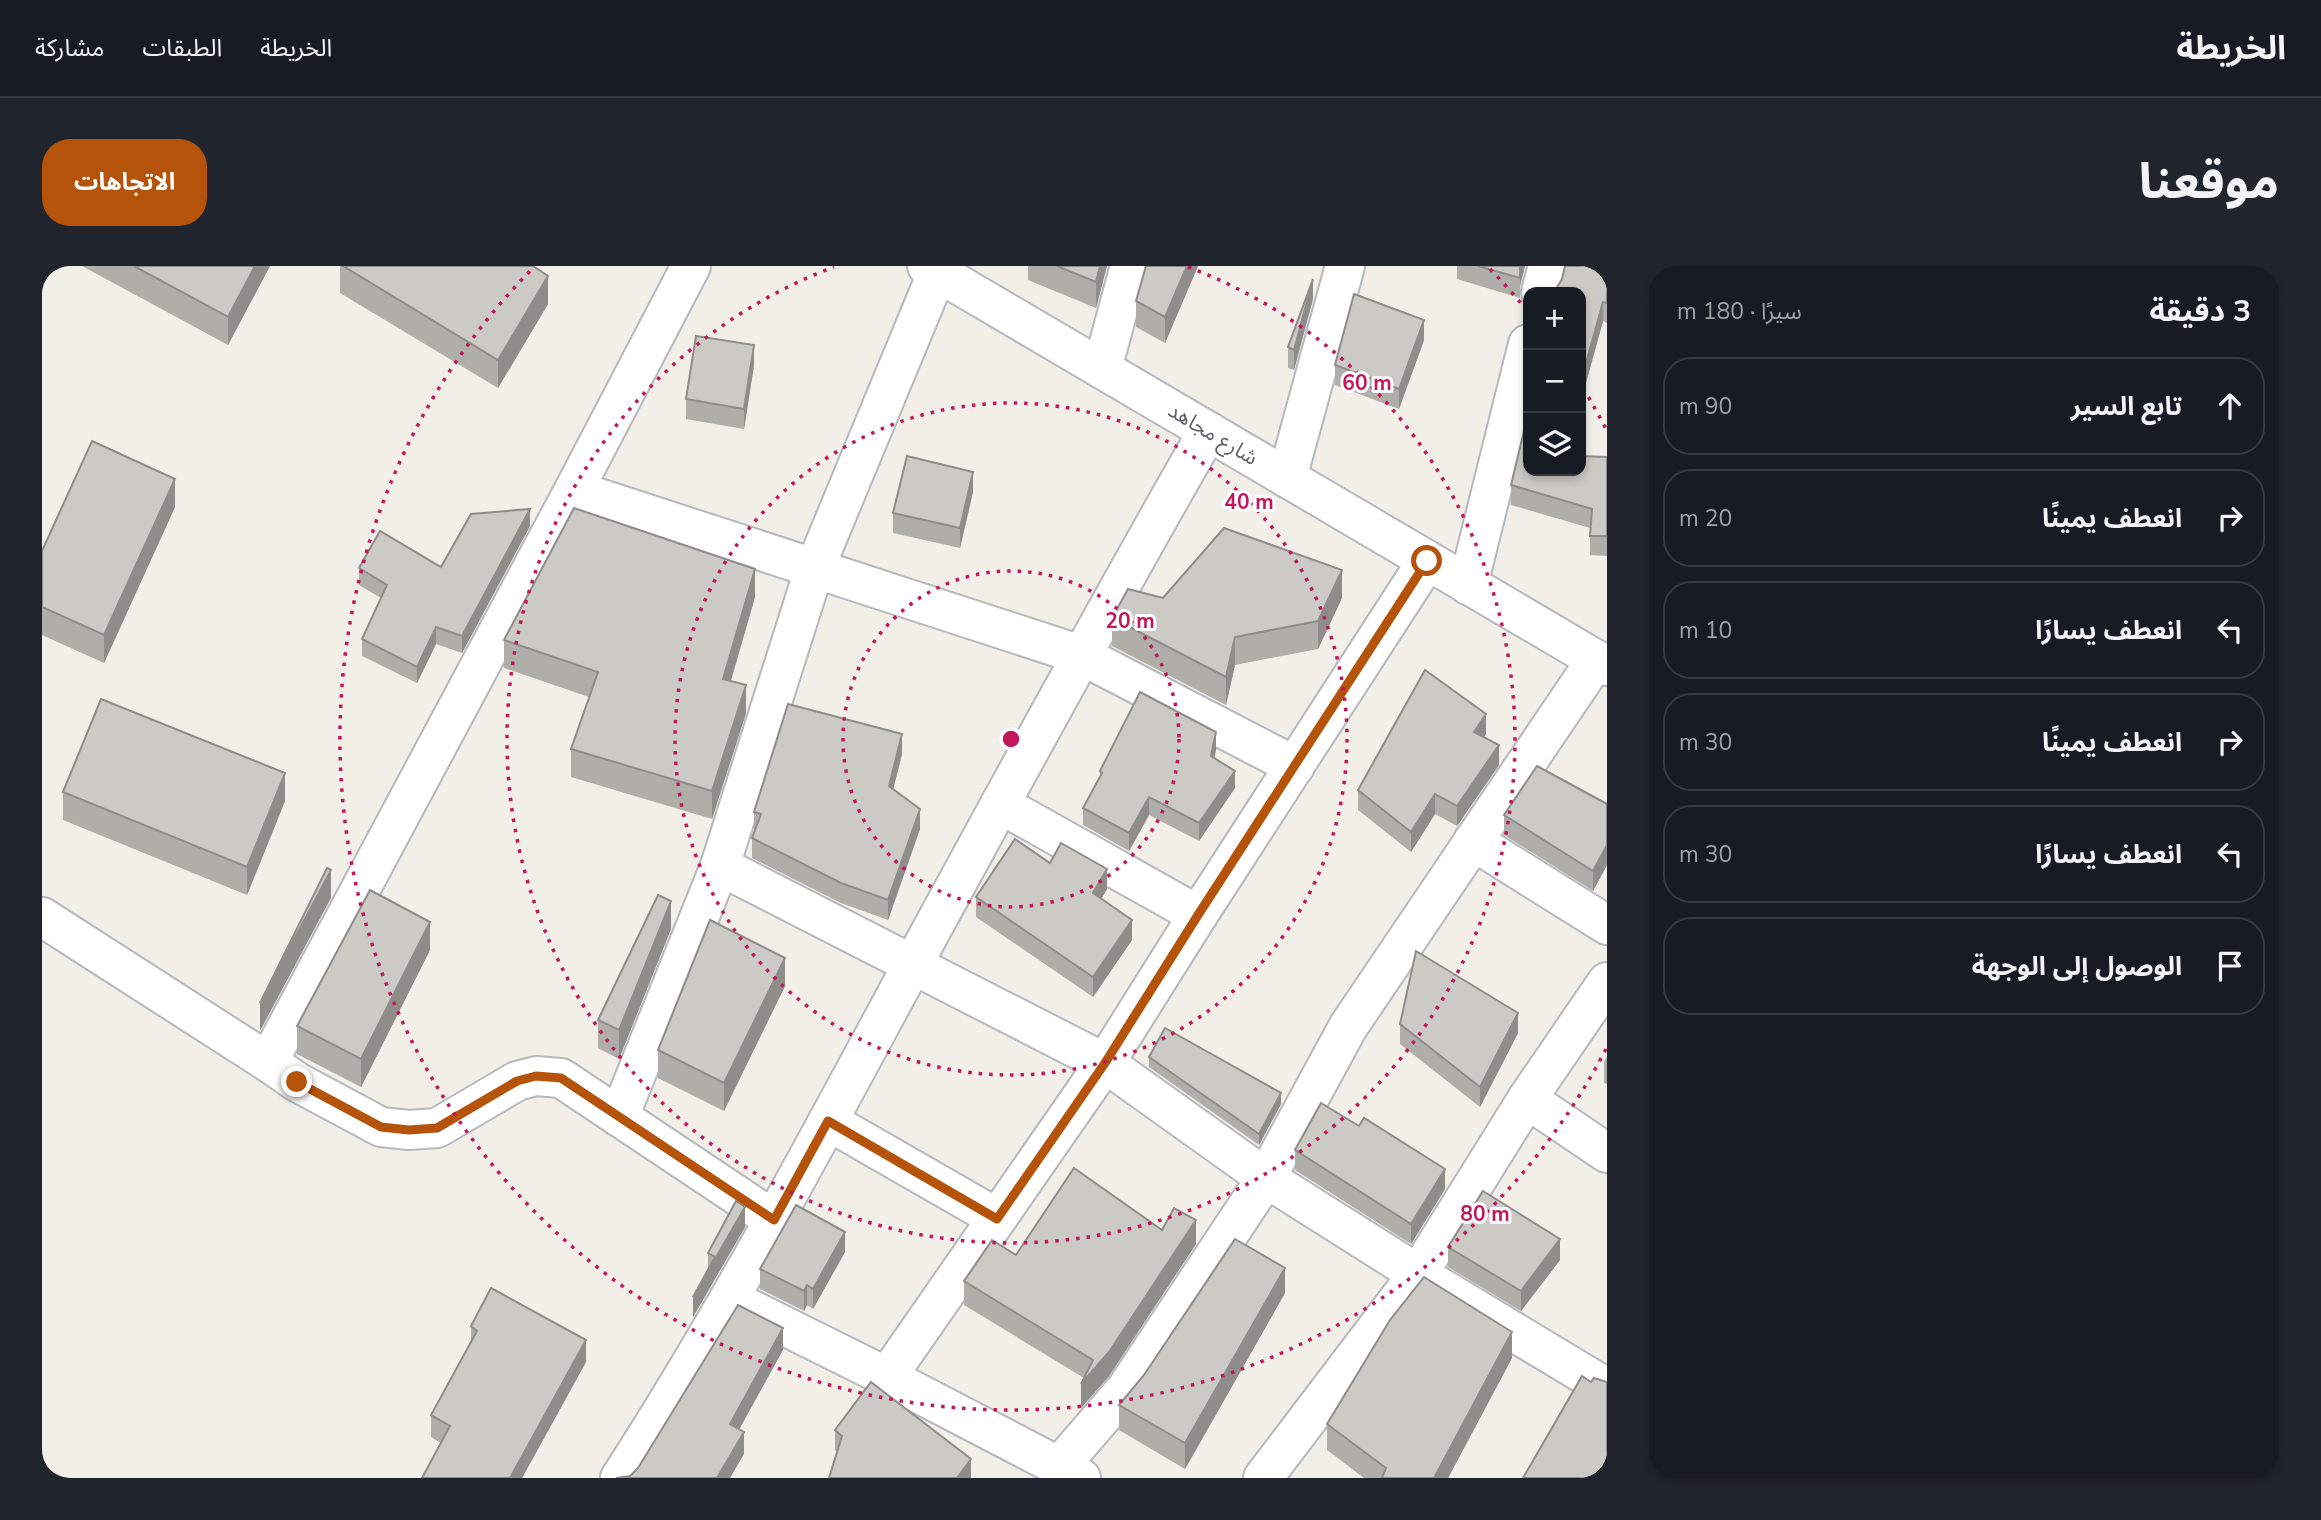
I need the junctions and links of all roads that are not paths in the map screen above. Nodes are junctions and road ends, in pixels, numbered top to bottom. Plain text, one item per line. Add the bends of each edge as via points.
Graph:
1 (691, 266) edge
2 (1130, 266) edge
3 (1345, 266) edge
4 (1548, 266) edge
5 (935, 268) edge
6 (1542, 287) edge
7 (1527, 350) edge
8 (1102, 369) junction
9 (1208, 431) junction
10 (1287, 478) junction
11 (574, 490) junction
12 (1427, 561) junction
13 (814, 569) junction
14 (1468, 585) junction
15 (1081, 655) junction
16 (1601, 663) edge
17 (1295, 766) junction
18 (1000, 804) junction
19 (1474, 841) junction
20 (720, 866) junction
21 (1198, 915) junction
22 (42, 917) edge
23 (1607, 925) edge
24 (913, 964) junction
25 (1607, 982) edge
26 (268, 1062) junction
27 (1105, 1063) junction
28 (1527, 1099) junction
29 (619, 1117) junction
30 (828, 1121) junction
31 (1607, 1153) edge
32 (1266, 1178) junction
33 (997, 1219) junction
34 (774, 1220) junction
35 (1418, 1275) junction
36 (730, 1299) junction
37 (1603, 1375) edge
38 (887, 1377) junction
39 (1069, 1473) edge
40 (620, 1478) edge
41 (1263, 1478) edge

1 - 11 street
2 - 8 street
3 - 10 street
4 - 6 street
5 - 8 street, شارع مجاهد
5 - 13 street
7 - 14 street
8 - 9 street, شارع مجاهد
9 - 10 street, شارع مجاهد
9 - 15 street
10 - 12 street, شارع مجاهد
11 - 13 street
11 - 26 street
12 - 14 street, شارع مجاهد
12 - 17 street
13 - 15 street
13 - 20 street
14 - 16 street, شارع مجاهد
15 - 17 street
15 - 18 street
16 - 19 street
17 - 21 street
18 - 21 street
18 - 24 street
19 - 23 street
19 - 32 street via 1348,1027
20 - 24 street
20 - 29 street
21 - 27 street
22 - 26 street
24 - 27 street
24 - 30 street
25 - 28 street
26 - 29 street via 381,1127 437,1128 517,1081 536,1076 561,1078
27 - 32 street
27 - 33 street
28 - 31 street
28 - 35 street
29 - 34 street
30 - 33 street
30 - 34 street
32 - 35 street
32 - 39 street
33 - 38 street
34 - 36 street
35 - 37 street
35 - 41 street
36 - 38 street
36 - 40 street
38 - 39 street

